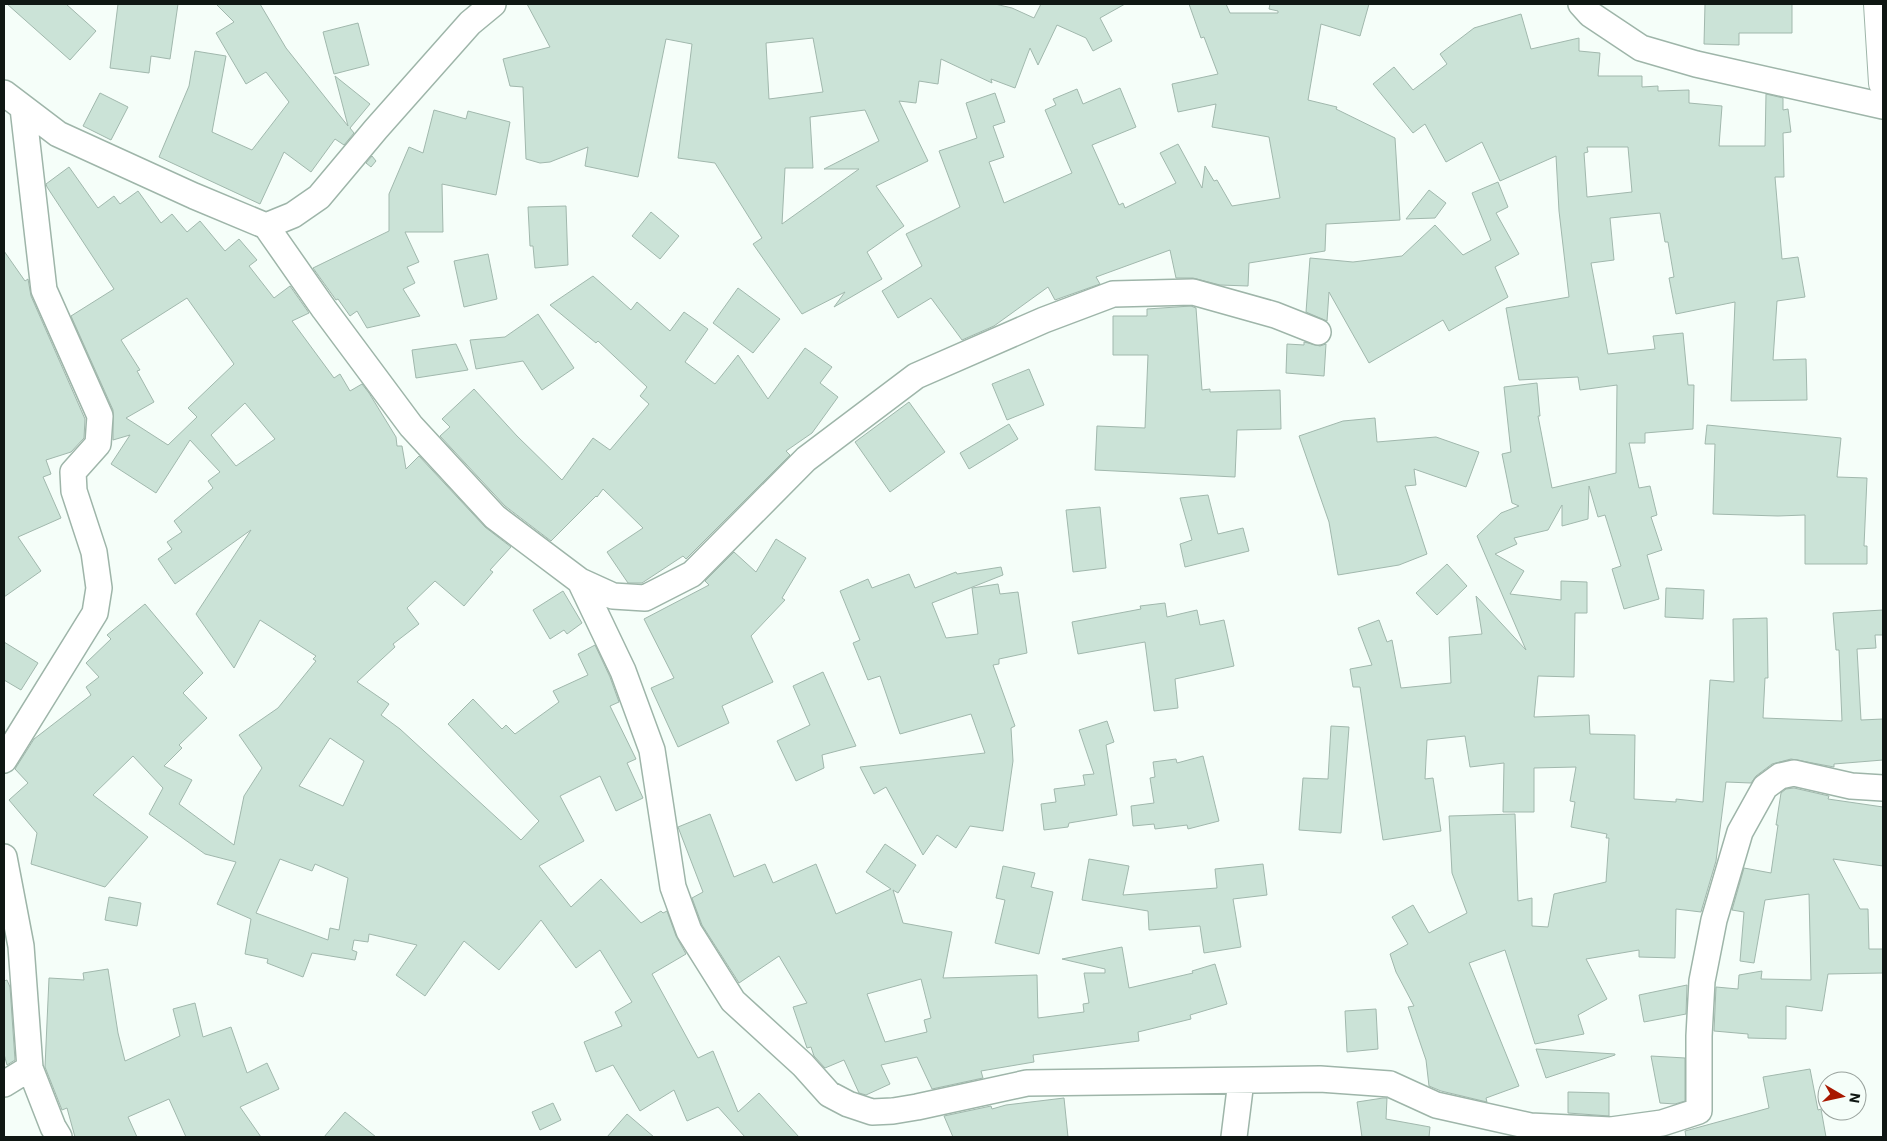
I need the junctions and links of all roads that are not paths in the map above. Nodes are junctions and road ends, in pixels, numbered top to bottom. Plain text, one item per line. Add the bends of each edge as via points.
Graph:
1 (493, 4) edge
2 (1581, 4) edge
3 (1878, 4) edge
4 (1883, 83) edge
5 (4, 93) edge
6 (1883, 106) edge
7 (23, 108) junction
8 (266, 226) junction
9 (1318, 332) dead end
10 (580, 582) junction
11 (4, 760) edge
12 (1883, 788) edge
13 (4, 856) edge
14 (30, 1068) junction
15 (1241, 1081) junction
16 (4, 1084) edge
17 (59, 1137) edge
18 (1234, 1137) edge

1 - 8 street via 470,23 319,197
2 - 6 street via 1590,14 1640,48 1696,64
3 - 4 main road
5 - 7 street
7 - 8 street via 58,134
7 - 11 street via 44,290 100,416 98,444 73,472 74,491 94,552 99,588 95,613
8 - 10 street via 411,426 495,517
9 - 10 street via 1276,315 1193,292 1113,294 1044,320 916,376 806,459 692,574 644,598 612,596
10 - 15 street via 623,671 652,750 673,887 689,931 733,1001 803,1065 829,1094 872,1112 917,1108 1027,1083
12 - 15 street via 1852,786 1794,773 1780,776 1765,786 1740,832 1714,920 1702,981 1699,1111 1662,1123 1611,1130 1530,1126 1436,1105 1390,1084 1320,1079
13 - 14 street via 20,946
14 - 16 street
14 - 17 street
15 - 18 street

